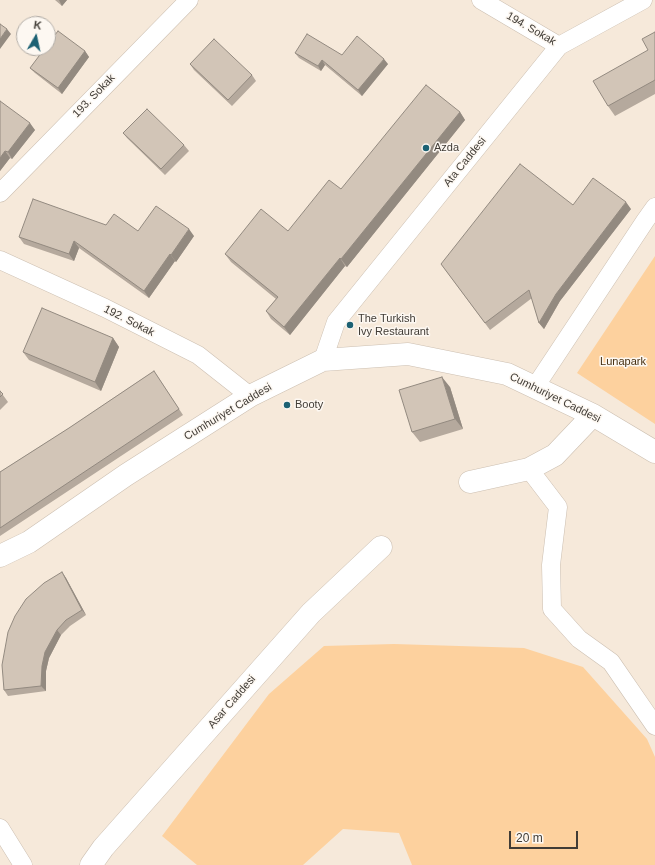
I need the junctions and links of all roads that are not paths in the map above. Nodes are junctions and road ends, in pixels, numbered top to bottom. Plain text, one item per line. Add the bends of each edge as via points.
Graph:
1 (189, 0) edge
2 (481, 0) edge
3 (643, 0) edge
4 (559, 46) junction
5 (0, 193) edge
6 (655, 207) edge
7 (0, 260) edge
8 (323, 360) junction
9 (535, 387) junction
10 (250, 396) junction
11 (593, 415) junction
12 (655, 452) edge
13 (529, 469) junction
14 (470, 482) dead end
15 (381, 546) dead end
16 (0, 556) edge
17 (655, 726) edge
18 (0, 828) edge
19 (23, 865) edge
20 (91, 865) edge

1 - 5 street, 193. Sokak
2 - 4 street, 194. Sokak
3 - 4 street, Ata Caddesi
4 - 8 street, Ata Caddesi via 336,322
6 - 9 street
7 - 10 street, 192. Sokak via 105,308 198,355
8 - 9 street, Cumhuriyet Caddesi via 408,354 507,374
8 - 10 street, Cumhuriyet Caddesi
9 - 11 street, Cumhuriyet Caddesi
10 - 16 street, Cumhuriyet Caddesi via 126,475 29,542
11 - 12 street, Cumhuriyet Caddesi
11 - 13 street via 555,455
13 - 14 street
13 - 17 street via 558,507 551,564 552,609 579,639 611,662
15 - 20 street, Asar Caddesi via 311,613
18 - 19 street

